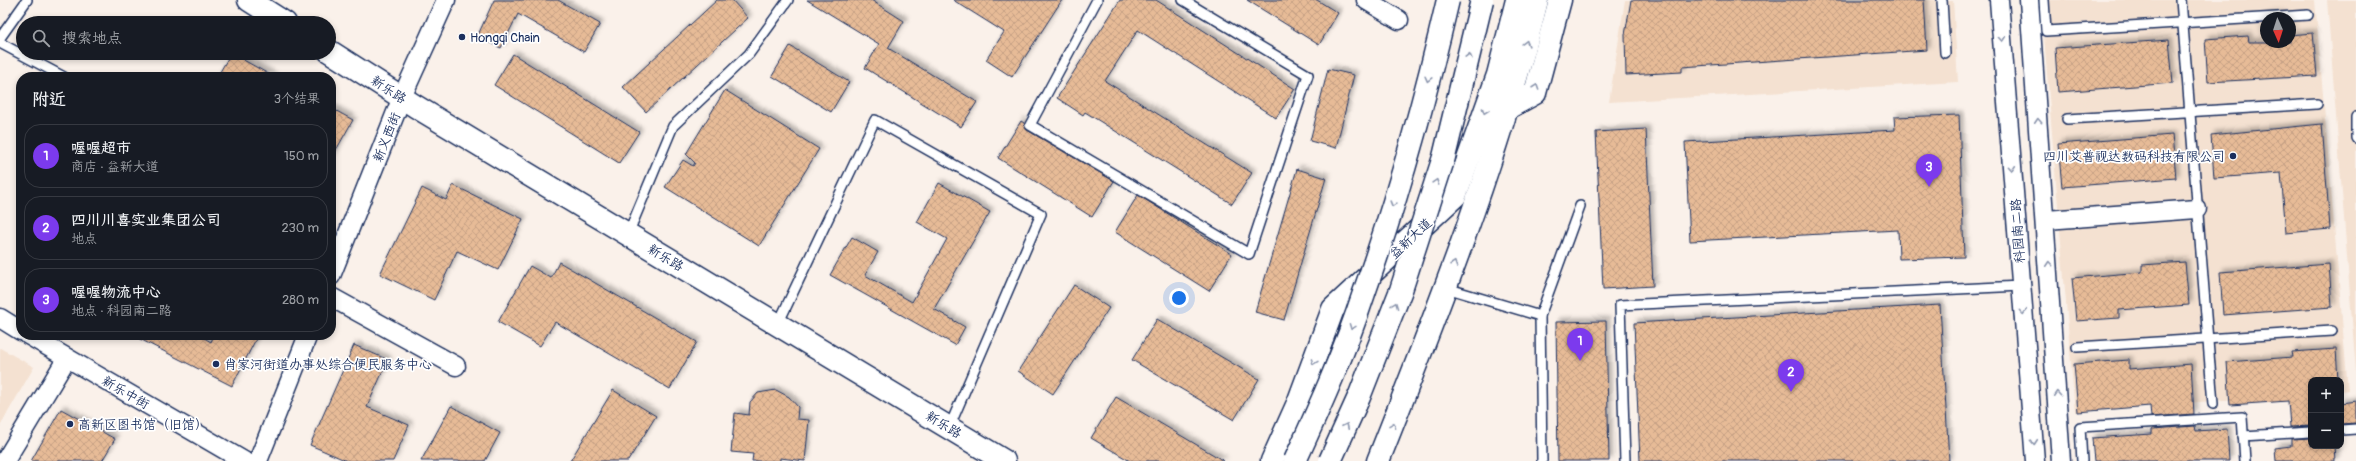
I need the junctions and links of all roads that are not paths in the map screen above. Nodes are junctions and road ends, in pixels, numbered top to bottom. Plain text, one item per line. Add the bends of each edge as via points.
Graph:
1 (27, 0) edge
2 (249, 0) edge
3 (446, 0) edge
4 (788, 0) edge
5 (1097, 0) edge
6 (1184, 0) edge
7 (1366, 0) edge
8 (1448, 0) edge
9 (1482, 0) edge
10 (1517, 0) edge
11 (1537, 0) edge
12 (1560, 0) edge
13 (1942, 0) edge
14 (1999, 0) edge
15 (2030, 0) edge
16 (2044, 0) edge
17 (2181, 0) edge
18 (274, 16) edge
19 (2308, 16) dead end
20 (1399, 20) dead end
21 (2183, 23) junction
22 (0, 38) edge
23 (0, 43) edge
24 (16, 52) edge
25 (1945, 53) dead end
26 (336, 56) edge
27 (32, 60) edge
28 (55, 72) edge
29 (1507, 77) junction
30 (402, 98) junction
31 (2317, 104) dead end
32 (1506, 109) junction
33 (2190, 112) junction
34 (2356, 117) edge
35 (2067, 119) dead end
36 (2356, 138) edge
37 (1580, 206) dead end
38 (2198, 209) junction
39 (2046, 220) junction
40 (628, 234) junction
41 (336, 263) edge
42 (2022, 286) junction
43 (1446, 288) junction
44 (336, 300) edge
45 (1540, 316) junction
46 (0, 318) edge
47 (778, 324) junction
48 (16, 328) edge
49 (2332, 331) dead end
50 (2208, 339) junction
51 (36, 340) edge
52 (306, 340) edge
53 (2077, 347) dead end
54 (67, 358) junction
55 (456, 366) dead end
56 (2213, 404) dead end
57 (949, 428) junction
58 (2356, 429) edge
59 (2344, 430) edge
60 (2308, 432) edge
61 (2243, 436) junction
62 (5, 461) edge
63 (244, 461) edge
64 (258, 461) edge
65 (1004, 461) edge
66 (1272, 461) edge
67 (1295, 461) edge
68 (1330, 461) edge
69 (1378, 461) edge
70 (1542, 461) edge
71 (1625, 461) edge
72 (2035, 461) edge
73 (2061, 461) edge
74 (2082, 461) edge
75 (2245, 461) edge

1 - 22 lane
2 - 18 main road
3 - 30 street, 新义西街
4 - 40 lane via 749,54 673,126
5 - 6 lane via 1030,125 1249,254 1308,75
7 - 20 street
8 -> 67 main road, bridge via 1415,132 1372,272 1332,377
68 -> 9 main road, bridge via 1359,397 1401,290 1444,157
10 - 29 main road, 益新大道
29 -> 11 main road, 益新大道
32 -> 12 main road via 1535,93
13 - 25 lane
14 -> 42 street, 科园南二路
39 -> 15 street
16 - 21 lane via 2046,31
17 - 21 lane
19 - 21 lane
21 - 33 lane
23 - 24 lane
26 - 30 main road, 新乐路
27 - 28 lane
29 - 32 main road, 益新大道
29 -> 66 main road, 益新大道 via 1455,196 1333,309 1298,403
30 - 40 main road, 新乐路
30 - 41 street, 新义西街
31 - 33 lane
43 -> 32 main road, 益新大道
33 - 35 lane
33 - 38 lane
34 - 36 lane
37 - 45 lane
38 - 39 street
38 - 50 lane
73 -> 39 street
40 - 47 main road, 新乐路
42 - 71 lane via 1620,305
42 -> 72 street, 科园南二路
43 - 45 lane
69 -> 43 main road, 益新大道
44 - 55 street
45 - 70 lane
46 - 48 street
47 - 57 main road, 新乐路
47 - 57 lane via 875,120 1041,214
49 - 50 lane
50 - 53 lane
50 - 56 lane
51 - 54 street, 新乐中街
52 - 64 street
54 - 62 street
54 - 63 street, 新乐中街
57 - 65 main road, 新乐路
58 - 59 lane
60 - 61 lane
61 - 74 lane via 2242,417 2080,427
61 - 75 lane

